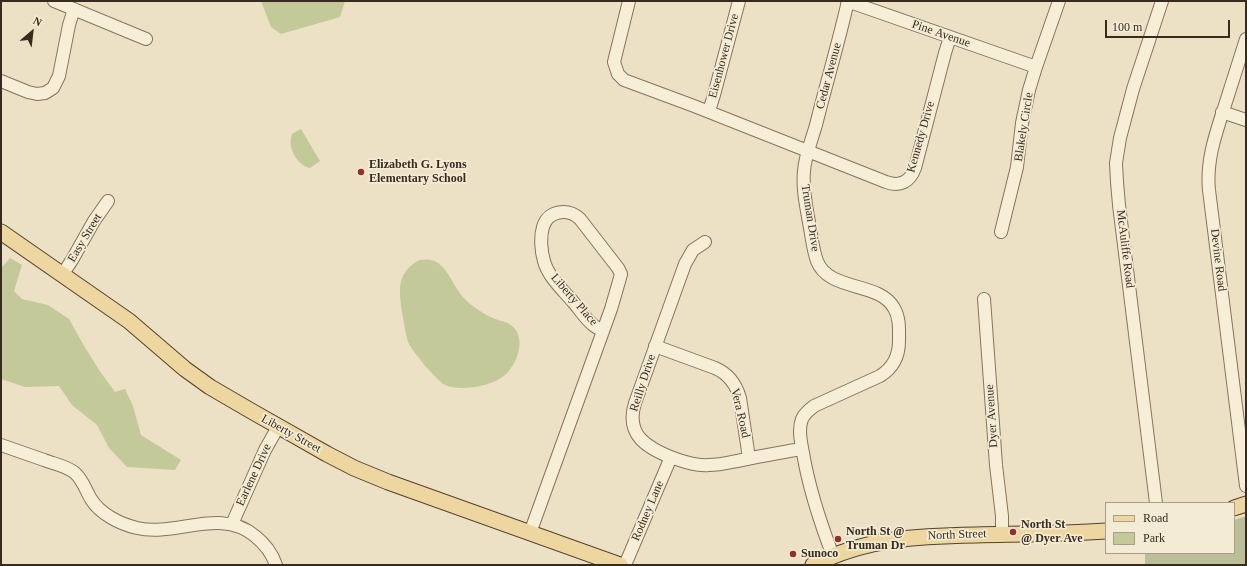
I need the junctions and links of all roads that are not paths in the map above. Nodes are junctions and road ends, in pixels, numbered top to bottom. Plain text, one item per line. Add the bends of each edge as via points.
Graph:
1 (54, 1) edge
2 (629, 1) edge
3 (739, 1) edge
4 (848, 1) edge
5 (1058, 1) edge
6 (1162, 1) edge
7 (74, 9) junction
8 (950, 37) junction
9 (146, 39) dead end
10 (1246, 39) edge
11 (1036, 67) junction
12 (1, 81) edge
13 (709, 111) junction
14 (1222, 112) junction
15 (1246, 120) edge
16 (808, 151) junction
17 (108, 201) dead end
18 (1, 232) edge
19 (1001, 232) dead end
20 (705, 242) dead end
21 (62, 275) junction
22 (984, 299) dead end
23 (602, 331) junction
24 (655, 346) junction
25 (278, 427) junction
26 (1, 446) edge
27 (802, 449) junction
28 (670, 457) junction
29 (749, 458) junction
30 (1246, 486) edge
31 (1156, 502) edge
32 (1246, 504) edge
33 (1235, 508) edge
34 (232, 524) junction
35 (1105, 531) edge
36 (530, 533) junction
37 (1002, 534) junction
38 (833, 556) junction
39 (276, 565) edge
40 (620, 565) edge
41 (625, 565) edge
42 (813, 565) edge

1 - 7 street
2 - 13 street via 614,58 618,74 628,82
3 - 13 street, Eisenhower Drive
4 - 8 street, Pine Avenue
4 - 16 street, Cedar Avenue
5 - 11 street, Blakely Circle
6 - 31 street, McAuliffe Road via 1126,114 1116,163 1118,199
7 - 9 street
7 - 12 street via 59,76 53,88 37,94
8 - 11 street, Pine Avenue
8 - 16 street, Kennedy Drive via 915,168 907,180 891,184
10 - 14 street, Devine Road
11 - 19 street, Blakely Circle via 1022,117 1018,167
13 - 16 street
14 - 15 street
14 - 30 street, Devine Road via 1210,154 1208,182
16 - 27 street, Truman Drive via 804,166 804,182 814,252 818,262 822,270 830,276 889,301 897,317 899,342 896,361 884,374 814,406 807,412 800,429
17 - 21 street, Easy Street
18 - 21 main road, Liberty Street
20 - 24 street, Reilly Drive via 693,250 687,259
21 - 25 main road, Liberty Street via 138,328 198,378
22 - 37 street, Dyer Avenue
23 - 23 street, Liberty Place via 619,282 620,271 577,216 566,212 554,214 546,221 543,230 546,266 590,322
23 - 36 street, Liberty Place
24 - 28 street, Reilly Drive via 634,403 632,420 635,431 642,441
24 - 29 street, Vera Road via 715,368 732,380 740,398
25 - 34 street, Earlene Drive via 259,462
25 - 36 main road, Liberty Street via 337,460 371,475
26 - 34 street via 73,472 98,508 130,526 154,530 216,523
27 - 29 street, Reilly Drive
27 - 38 street, Truman Drive via 812,497
28 - 29 street, Reilly Drive via 702,466
28 - 41 street, Rodney Lane
32 - 33 main road
34 - 39 street via 247,530 261,541
35 - 37 main road, North Street
36 - 40 main road, Liberty Street
37 - 38 main road, North Street via 893,540
38 - 42 main road, North Street

